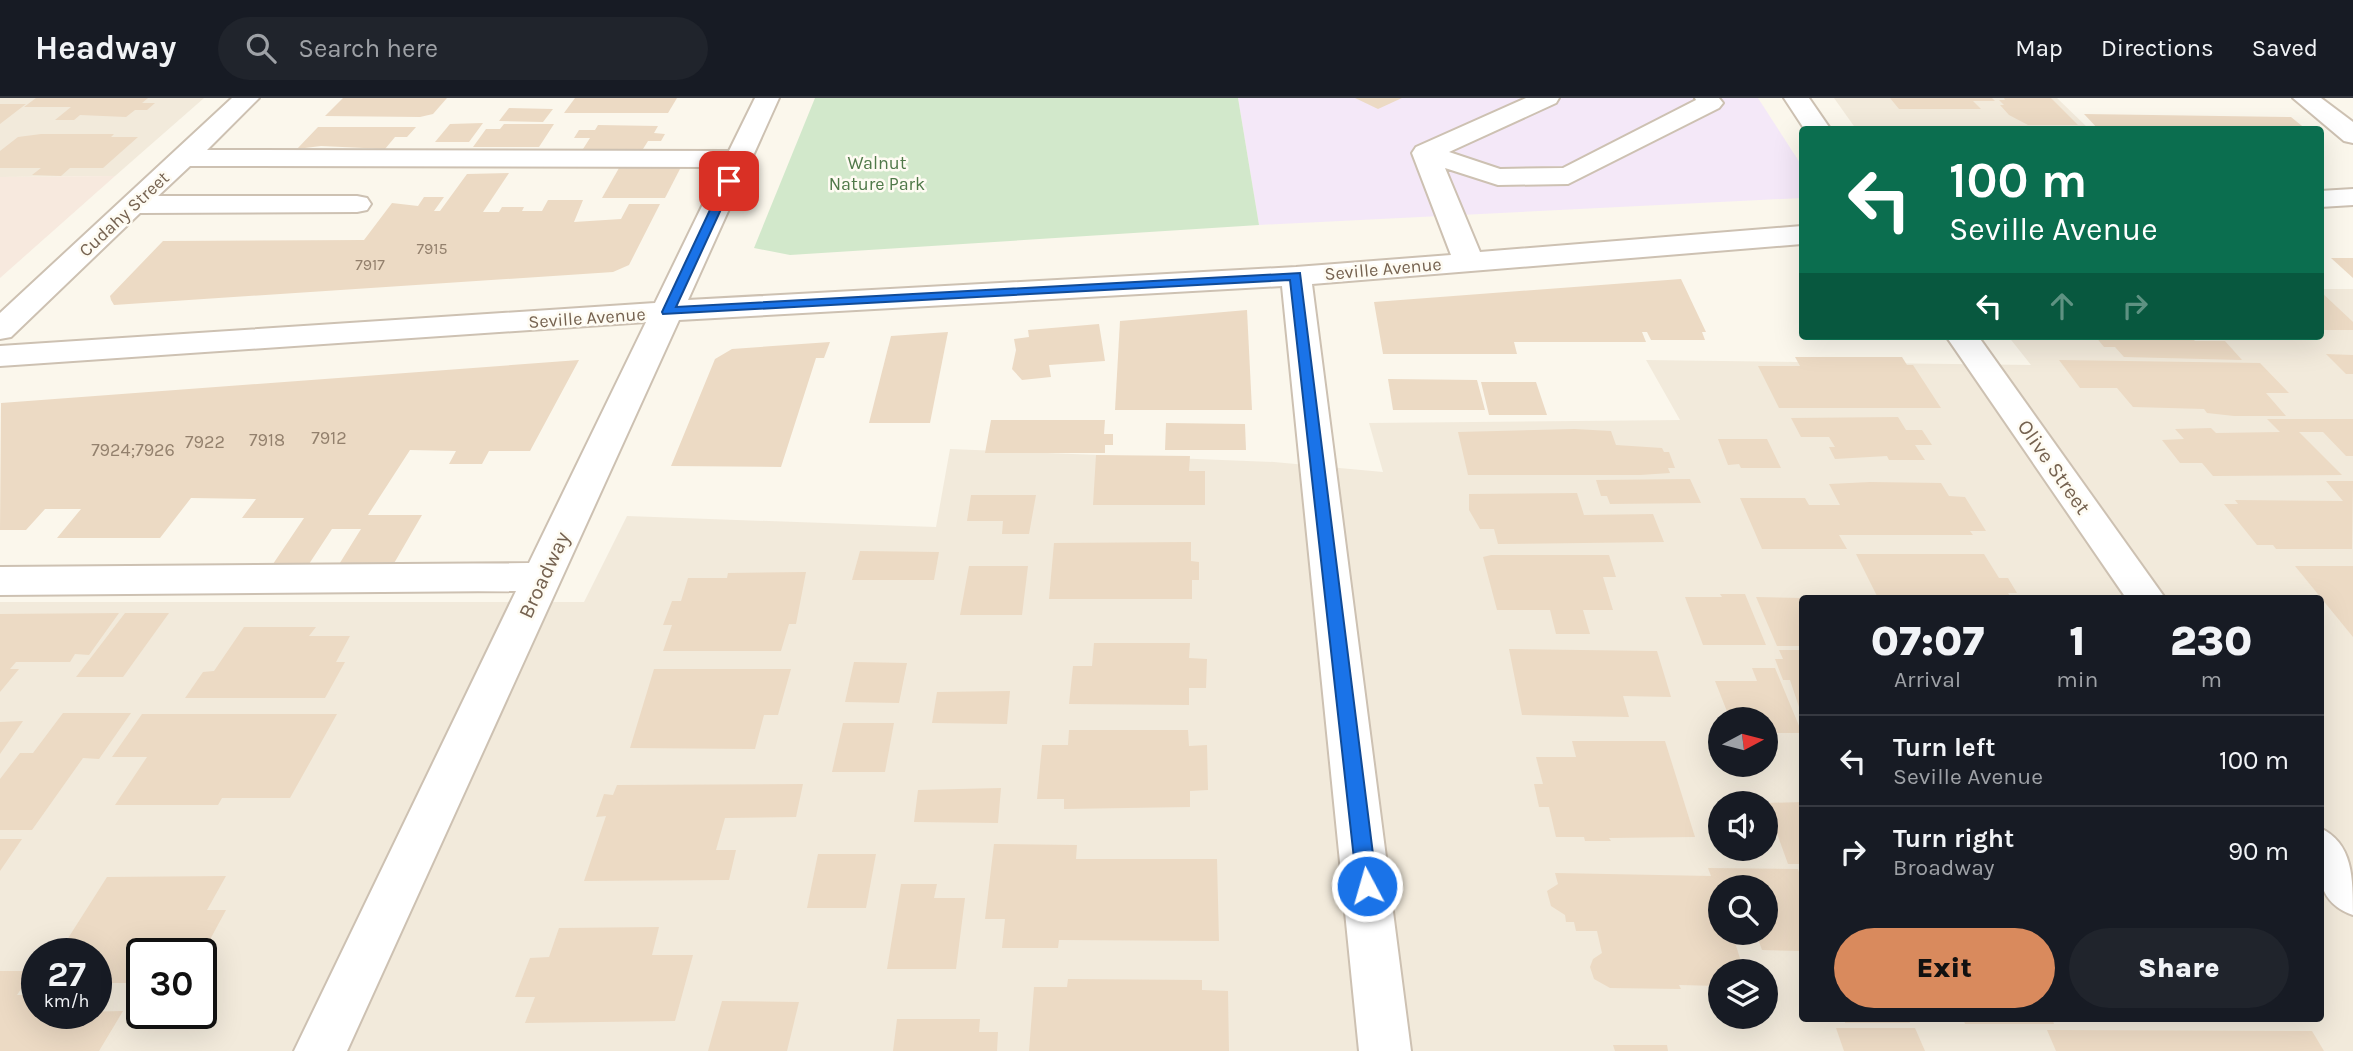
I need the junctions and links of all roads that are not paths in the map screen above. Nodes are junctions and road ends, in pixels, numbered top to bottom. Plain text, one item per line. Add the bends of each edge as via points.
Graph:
1 (247, 98) edge
2 (767, 98) edge
3 (1547, 98) edge
4 (1707, 98) edge
5 (1796, 98) edge
6 (2305, 98) edge
7 (1815, 126) edge
8 (2353, 135) edge
9 (1426, 153) junction
10 (183, 158) junction
11 (738, 159) junction
12 (2353, 197) edge
13 (2324, 199) edge
14 (357, 204) dead end
15 (133, 205) junction
16 (1799, 235) edge
17 (1469, 262) junction
18 (1296, 276) junction
19 (668, 312) junction
20 (0, 330) edge
21 (1965, 340) edge
22 (0, 356) edge
23 (543, 577) junction
24 (0, 582) edge
25 (2144, 595) edge
26 (2324, 854) edge
27 (2353, 894) edge
28 (320, 1051) edge
29 (1385, 1051) edge

1 - 10 street, Cudahy Street
2 - 11 street, Broadway
3 - 9 street
4 - 9 street via 1710,103 1568,176 1498,177
5 - 7 street
6 - 8 street
9 - 17 street
10 - 11 street
10 - 15 street, Cudahy Street
11 - 19 street, Broadway
12 - 13 street
14 - 15 street
15 - 20 street, Cudahy Street
16 - 17 street, Seville Avenue
17 - 18 street, Seville Avenue
18 - 19 street, Seville Avenue
18 - 29 street
19 - 22 street, Seville Avenue
19 - 23 street, Broadway
21 - 25 street, Olive Street
23 - 24 street
23 - 28 street, Broadway
26 - 27 street

